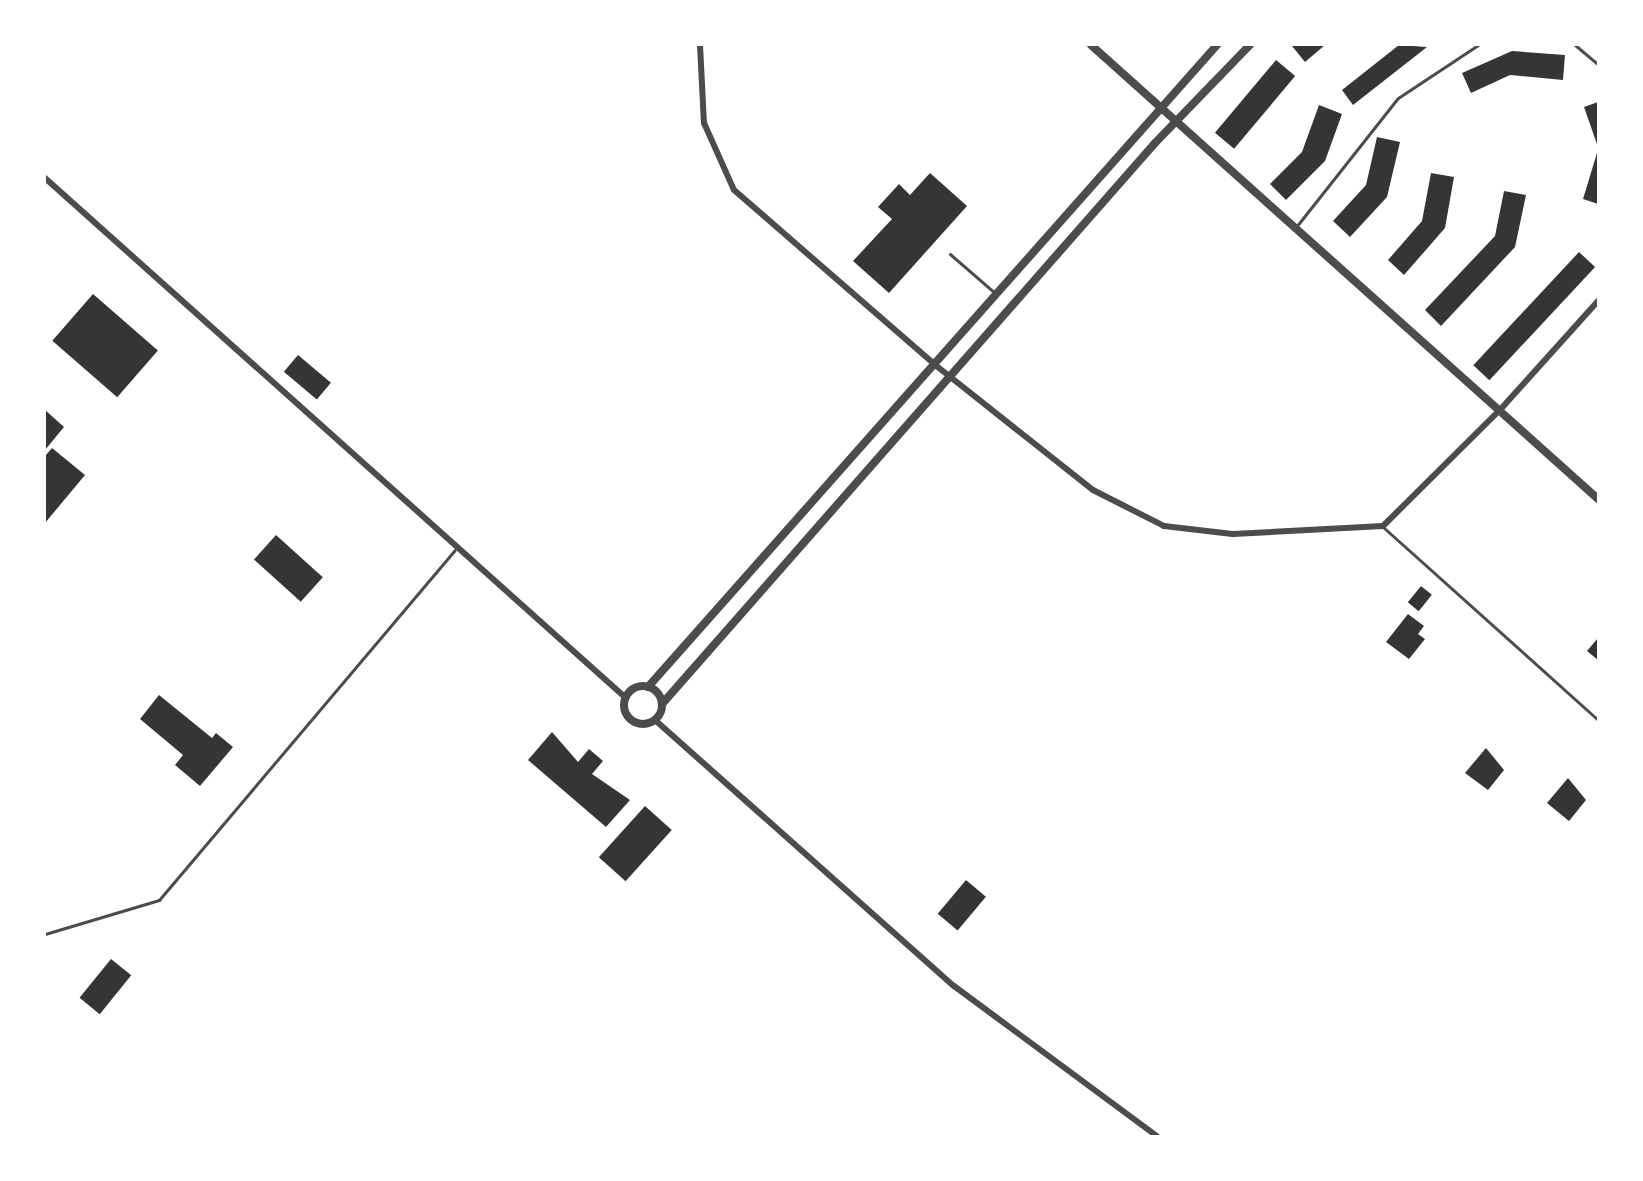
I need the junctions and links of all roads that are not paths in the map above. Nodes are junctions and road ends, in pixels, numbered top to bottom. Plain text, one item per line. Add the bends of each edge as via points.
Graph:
1 (700, 45) edge
2 (1091, 45) edge
3 (1217, 45) edge
4 (1250, 45) edge
5 (1478, 45) edge
6 (1575, 45) edge
7 (1598, 64) edge
8 (1161, 107) junction
9 (1175, 121) junction
10 (45, 178) edge
11 (1295, 228) junction
12 (950, 254) dead end
13 (997, 294) junction
14 (1598, 301) edge
15 (934, 364) junction
16 (950, 376) junction
17 (1499, 411) junction
18 (1598, 499) edge
19 (1383, 526) junction
20 (455, 550) junction
21 (648, 687) junction
22 (626, 698) junction
23 (662, 704) junction
24 (655, 720) junction
25 (1598, 720) edge
26 (45, 934) edge
27 (1157, 1136) edge

1 - 15 street via 704,123 734,190
2 - 8 street
3 - 8 street
4 - 9 street
5 - 11 lane via 1398,98
6 - 7 lane
8 - 9 street
8 - 13 street
9 - 11 street
9 - 16 street
10 - 20 street
11 - 17 street
12 - 13 lane
13 - 15 street
14 - 17 street
15 - 16 street
15 - 21 street
16 - 19 street via 1093,490 1138,518 1233,534
16 - 23 street
17 - 18 street
17 - 19 street
19 - 25 lane
20 - 22 street
20 - 26 lane via 159,900
21 - 22 street via 635,688
21 - 23 street
22 - 24 street via 624,710 632,721
23 - 24 street
24 - 27 street via 954,986

